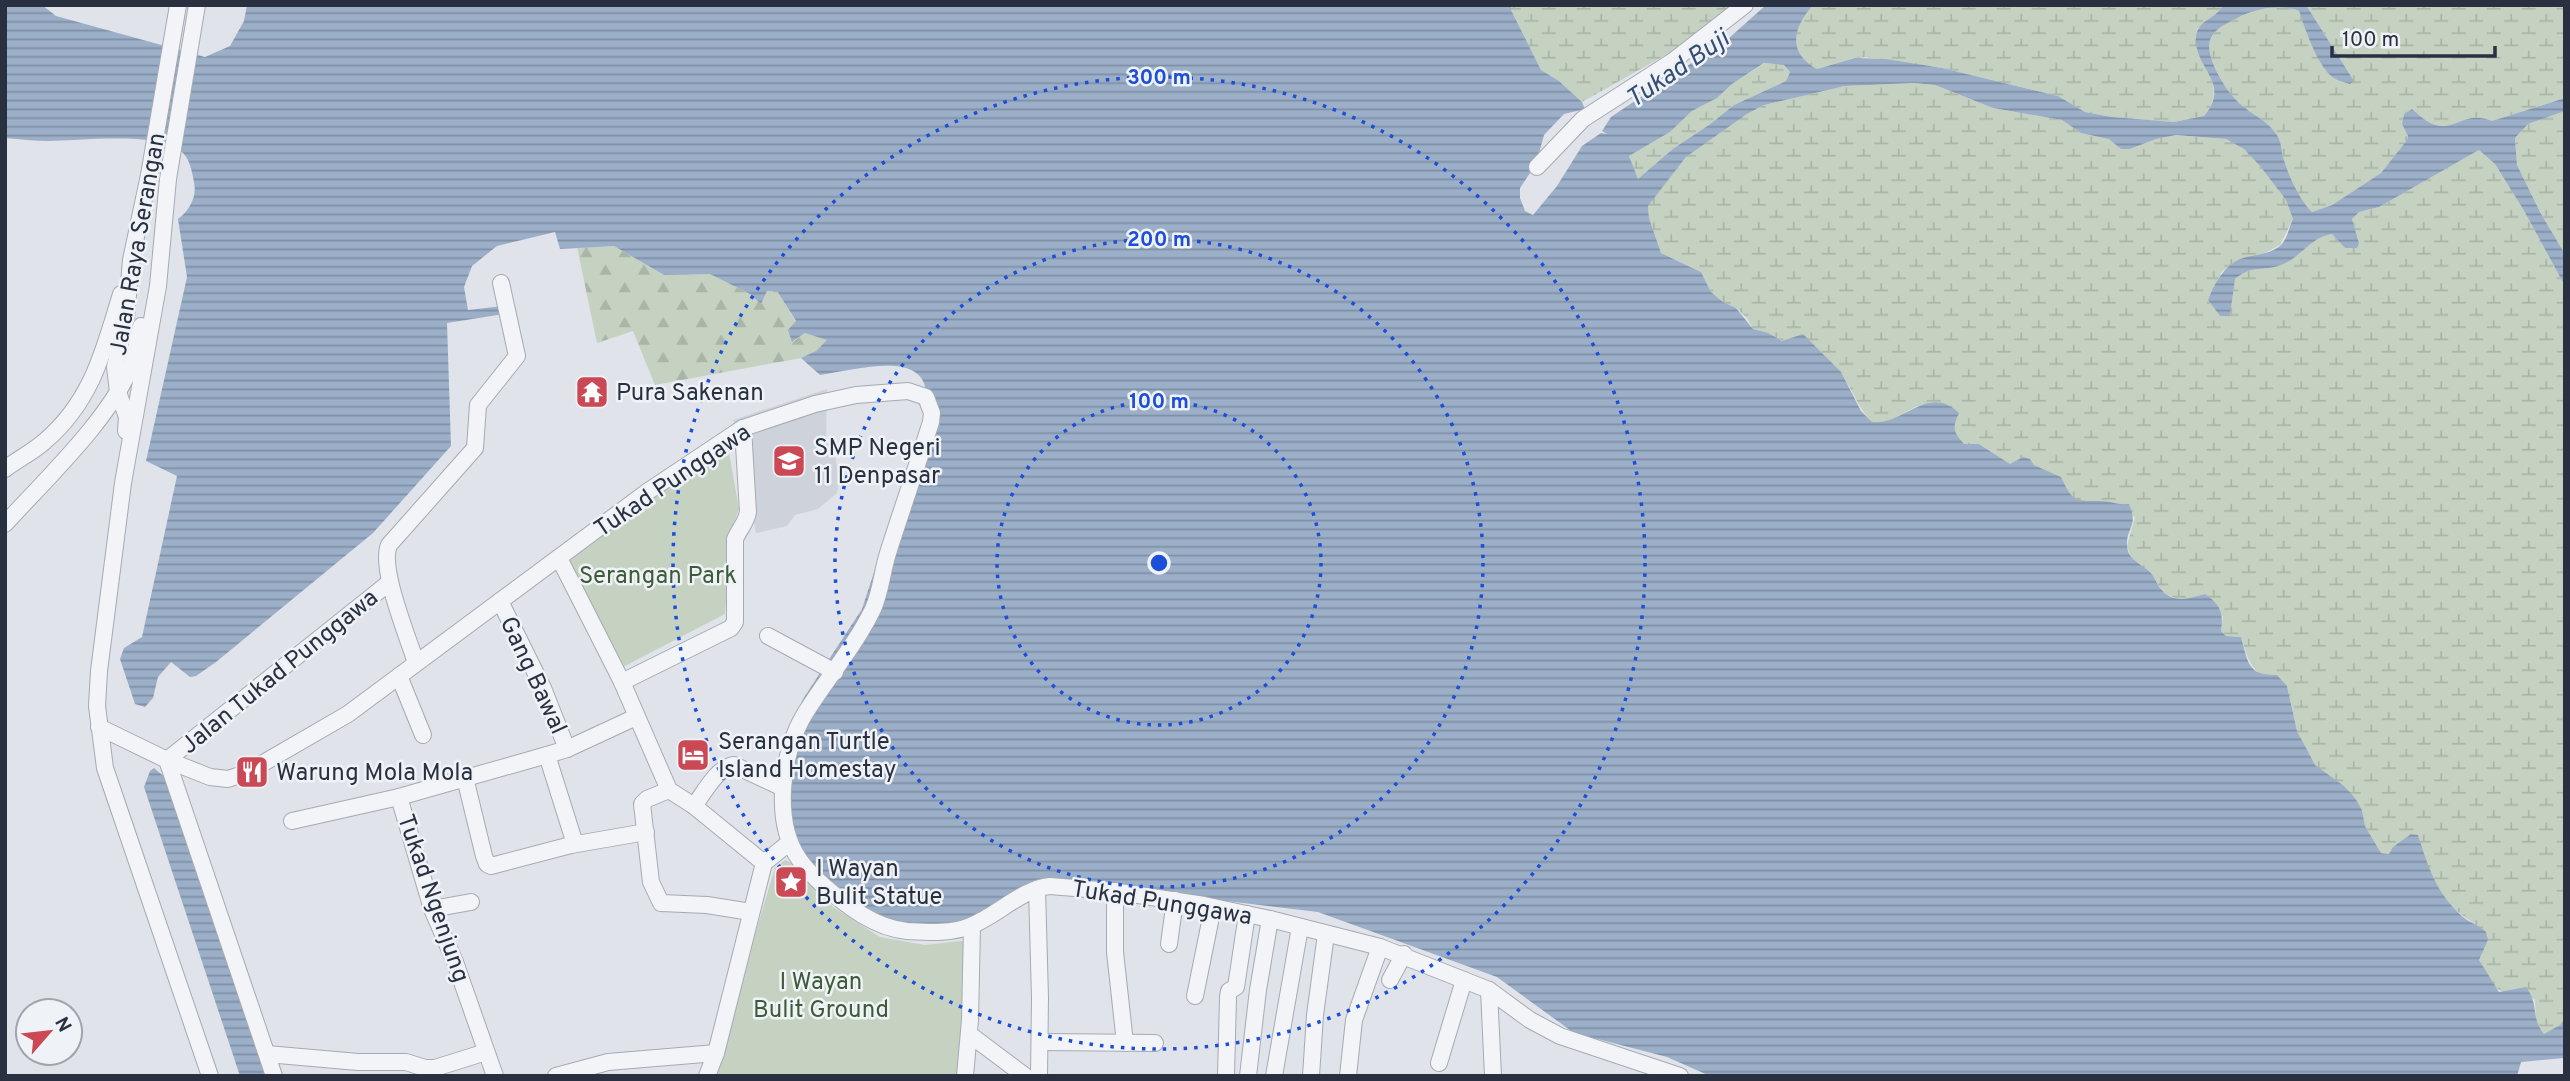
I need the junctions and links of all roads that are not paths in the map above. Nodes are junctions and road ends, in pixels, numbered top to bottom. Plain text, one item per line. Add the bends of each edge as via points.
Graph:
1 (1745, 5) edge
2 (178, 9) edge
3 (196, 12) edge
4 (1537, 167) dead end
5 (163, 225) junction
6 (131, 260) junction
7 (502, 283) dead end
8 (118, 392) junction
9 (743, 428) junction
10 (5, 469) edge
11 (123, 483) junction
12 (5, 524) edge
13 (559, 558) junction
14 (390, 582) junction
15 (500, 601) junction
16 (768, 636) dead end
17 (416, 663) junction
18 (835, 672) junction
19 (399, 676) junction
20 (622, 682) junction
21 (636, 717) junction
22 (99, 727) junction
23 (423, 735) dead end
24 (567, 749) junction
25 (547, 755) junction
26 (167, 760) junction
27 (465, 778) junction
28 (783, 788) junction
29 (669, 790) junction
30 (400, 797) junction
31 (694, 806) junction
32 (292, 821) dead end
33 (646, 832) junction
34 (790, 842) junction
35 (575, 844) junction
36 (764, 863) junction
37 (1037, 889) junction
38 (1115, 891) junction
39 (1175, 900) junction
40 (471, 902) dead end
41 (1213, 907) junction
42 (432, 909) junction
43 (751, 912) junction
44 (1247, 914) junction
45 (1270, 919) junction
46 (972, 926) junction
47 (1300, 927) junction
48 (1326, 934) junction
49 (1169, 944) dead end
50 (1380, 947) junction
51 (1404, 954) dead end
52 (1390, 980) dead end
53 (1464, 980) junction
54 (1236, 987) junction
55 (1258, 990) junction
56 (1489, 990) junction
57 (1195, 996) dead end
58 (969, 1034) junction
59 (1041, 1042) junction
60 (1125, 1043) junction
61 (1155, 1043) dead end
62 (1226, 1051) junction
63 (486, 1052) junction
64 (716, 1053) junction
65 (268, 1054) junction
66 (1249, 1056) junction
67 (1439, 1063) dead end
68 (210, 1076) edge
69 (274, 1076) edge
70 (495, 1076) edge
71 (556, 1076) edge
72 (707, 1076) edge
73 (965, 1076) edge
74 (1025, 1076) edge
75 (1039, 1076) edge
76 (1226, 1076) edge
77 (1248, 1076) edge
78 (1274, 1076) edge
79 (1311, 1076) edge
80 (1348, 1076) edge
81 (1493, 1076) edge
82 (1679, 1076) edge

1 - 4 street via 1673,61 1583,120
2 - 6 street, Jalan Raya Serangan
3 - 5 street, Jalan Raya Serangan
5 - 8 street via 132,363
5 - 11 street, Jalan Raya Serangan via 158,286
6 - 8 street, Jalan Raya Serangan via 126,318 115,367
6 - 10 street via 98,370 70,417 44,443
7 - 14 street via 517,356 478,405 475,448 389,545
8 - 11 street, Jalan Raya Serangan via 127,417
8 - 12 street
9 - 13 street, Tukad Punggawa
9 - 18 street, Tukad Punggawa via 815,404 888,391 920,394 930,404 931,422 873,608
9 - 20 street via 748,512 735,539 735,622 721,634
11 - 22 street, Jalan Raya Serangan via 99,671
13 - 15 street, Tukad Punggawa
13 - 20 street
14 - 17 street
14 - 26 street, Jalan Tukad Punggawa
15 - 17 street, Tukad Punggawa
15 - 24 street, Gang Bawal
16 - 18 street
17 - 19 street, Tukad Punggawa
18 - 28 street, Tukad Punggawa via 796,731
19 - 23 street
19 - 26 street, Tukad Punggawa via 348,714 246,773 219,779
20 - 21 street
21 - 24 street, Tukad Ngenjung
21 - 29 street
22 - 26 street, Tukad Punggawa
22 - 68 street, Jalan Raya Serangan via 105,768
24 - 25 street, Tukad Ngenjung
25 - 27 street, Tukad Ngenjung
25 - 35 street
26 - 65 street
27 - 30 street, Tukad Ngenjung
27 - 35 street via 487,864
28 - 31 street via 729,765
28 - 34 street, Tukad Punggawa
29 - 31 street
29 - 33 street via 643,801
30 - 32 street
30 - 42 street, Tukad Ngenjung
31 - 36 street
33 - 35 street
33 - 43 street via 651,882 661,903
34 - 36 street
34 - 46 street, Tukad Punggawa via 818,880 875,922 904,931
36 - 43 street
37 - 38 street, Tukad Punggawa
37 - 46 street, Tukad Punggawa
37 - 59 street
38 - 39 street, Tukad Punggawa
38 - 60 street via 1115,952
39 - 41 street, Tukad Punggawa
39 - 49 street
40 - 42 street
41 - 44 street, Tukad Punggawa
41 - 57 street
42 - 63 street, Tukad Ngenjung
43 - 64 street
44 - 45 street, Tukad Punggawa
44 - 54 street
45 - 47 street, Tukad Punggawa
45 - 55 street
46 - 58 street
47 - 48 street, Tukad Punggawa
47 - 78 street
48 - 50 street, Tukad Punggawa
48 - 79 street
50 - 53 street, Tukad Punggawa
50 - 80 street via 1354,1020
51 - 52 street
53 - 56 street, Tukad Punggawa
53 - 67 street
54 - 55 street
54 - 62 street via 1228,996
55 - 66 street
56 - 81 street
56 - 82 street, Tukad Punggawa via 1560,1036
58 - 73 street
58 - 74 street
59 - 60 street
59 - 75 street
60 - 61 street
62 - 66 street
62 - 76 street
63 - 65 street via 435,1068 406,1062
63 - 70 street, Tukad Ngenjung
64 - 71 street via 608,1062
64 - 72 street
65 - 69 street
66 - 77 street

